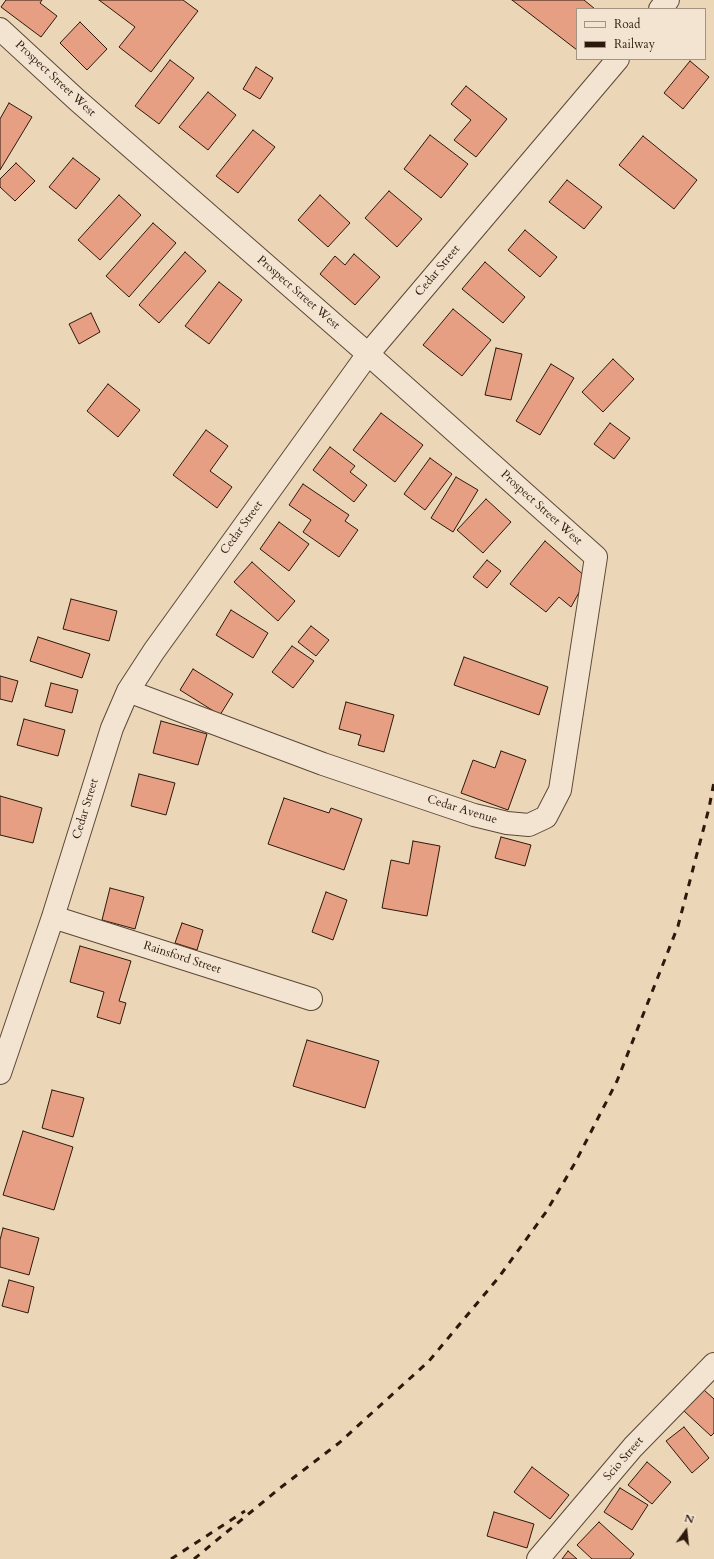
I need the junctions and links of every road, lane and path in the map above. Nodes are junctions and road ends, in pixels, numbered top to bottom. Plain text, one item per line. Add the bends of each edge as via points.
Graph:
1 (668, 0) edge
2 (661, 8) edge
3 (0, 29) edge
4 (617, 60) edge
5 (368, 354) junction
6 (596, 557) joint
7 (128, 691) junction
8 (53, 917) junction
9 (311, 999) dead end
10 (0, 1073) edge
11 (714, 1364) edge
12 (538, 1559) edge

1 - 2 street
3 - 5 street, Prospect Street West via 77,100
4 - 5 street, Cedar Street
5 - 6 street, Prospect Street West
5 - 7 street, Cedar Street via 154,651
6 - 7 street, Cedar Avenue via 560,790 546,817 529,825 474,815 323,764
7 - 8 street, Cedar Street via 112,728
8 - 9 street, Rainsford Street
8 - 10 street, Cedar Street
11 - 12 street, Scio Street via 633,1447

